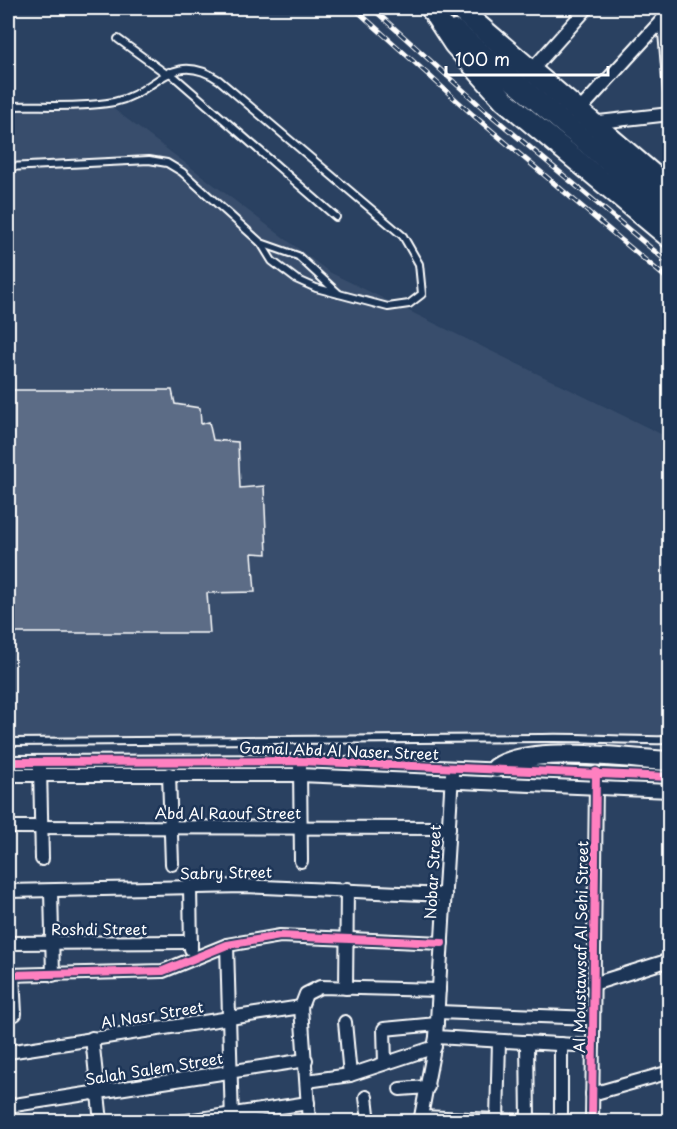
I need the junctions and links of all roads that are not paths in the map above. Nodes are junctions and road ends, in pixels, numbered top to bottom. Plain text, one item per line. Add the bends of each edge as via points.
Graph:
1 (458, 8) edge
2 (587, 8) edge
3 (431, 10) edge
4 (664, 13) edge
5 (118, 39) dead end
6 (531, 71) junction
7 (167, 72) junction
8 (669, 91) edge
9 (8, 106) edge
10 (669, 114) edge
11 (584, 118) junction
12 (8, 167) edge
13 (668, 186) edge
14 (669, 214) edge
15 (336, 218) dead end
16 (669, 238) edge
17 (261, 243) junction
18 (340, 294) junction
19 (669, 740) edge
20 (8, 742) edge
21 (300, 761) junction
22 (669, 761) edge
23 (8, 762) edge
24 (40, 762) junction
25 (452, 767) junction
26 (496, 768) junction
27 (596, 772) junction
28 (170, 774) junction
29 (8, 775) edge
30 (40, 775) junction
31 (300, 775) junction
32 (669, 777) edge
33 (451, 781) junction
34 (596, 788) junction
35 (669, 791) edge
36 (171, 826) junction
37 (41, 827) junction
38 (301, 827) junction
39 (8, 828) edge
40 (449, 828) junction
41 (42, 859) dead end
42 (301, 861) dead end
43 (172, 864) dead end
44 (190, 887) junction
45 (347, 889) junction
46 (8, 891) edge
47 (51, 891) junction
48 (445, 895) junction
49 (346, 937) junction
50 (191, 942) junction
51 (8, 943) edge
52 (52, 943) junction
53 (442, 943) junction
54 (227, 945) junction
55 (192, 960) junction
56 (669, 960) edge
57 (10, 975) edge
58 (53, 975) junction
59 (593, 984) junction
60 (345, 988) junction
61 (439, 990) junction
62 (301, 1007) junction
63 (15, 1014) dead end
64 (230, 1016) junction
65 (437, 1018) junction
66 (593, 1018) junction
67 (345, 1022) dead end
68 (92, 1038) junction
69 (499, 1041) junction
70 (435, 1042) junction
71 (527, 1042) junction
72 (561, 1044) junction
73 (593, 1046) junction
74 (8, 1052) edge
75 (306, 1060) junction
76 (385, 1063) junction
77 (232, 1072) junction
78 (669, 1072) edge
79 (350, 1075) junction
80 (307, 1081) junction
81 (428, 1087) junction
82 (400, 1089) dead end
83 (98, 1092) junction
84 (592, 1094) junction
85 (366, 1097) dead end
86 (308, 1103) junction
87 (8, 1106) edge
88 (232, 1117) edge
89 (421, 1119) edge
90 (497, 1119) junction
91 (528, 1120) edge
92 (101, 1122) edge
93 (180, 1122) edge
94 (309, 1122) edge
95 (369, 1122) edge
96 (552, 1122) edge
97 (561, 1122) edge
98 (592, 1122) edge

1 - 6 main road
2 - 6 street
3 - 14 main road
3 - 16 main road via 477,73 504,100
4 - 8 street
4 - 11 street
5 - 7 lane
6 - 11 main road
7 - 9 lane via 119,101
7 - 15 lane
7 - 18 lane via 199,70 219,80 409,244 422,275 418,298 402,306 388,307
10 - 11 street
11 - 13 main road
12 - 17 lane via 148,160 167,163
17 - 18 lane via 298,256
17 - 18 lane via 272,261 296,279
19 - 20 lane
21 - 24 street, Gamal Abd Al Naser Street
21 - 25 street, Gamal Abd Al Naser Street
21 - 31 street
22 - 26 main road via 525,756
23 - 24 street, Gamal Abd Al Naser Street
24 - 30 street
25 - 26 street, Gamal Abd Al Naser Street
25 - 33 street, Nobar Street
26 - 27 street, Gamal Abd Al Naser Street
27 - 32 street, Gamal Abd Al Naser Street
27 - 34 street, Al Moustawsaf Al Sehi Street
28 - 30 street, Gamal Abd Al Naser Street
28 - 31 street, Gamal Abd Al Naser Street
28 - 36 street
29 - 30 street, Gamal Abd Al Naser Street
30 - 37 street
31 - 33 street, Gamal Abd Al Naser Street
31 - 38 street
33 - 34 street, Gamal Abd Al Naser Street
33 - 40 street, Nobar Street
34 - 35 street, Gamal Abd Al Naser Street
34 - 59 street, Al Moustawsaf Al Sehi Street
36 - 37 street, Abd Al Raouf Street
36 - 38 street, Abd Al Raouf Street
36 - 43 street
37 - 39 street, Abd Al Raouf Street
37 - 41 street
38 - 40 street, Abd Al Raouf Street
38 - 42 street
40 - 48 street, Nobar Street
44 - 45 street, Sabry Street
44 - 47 street, Sabry Street
44 - 50 street
45 - 48 street, Sabry Street
45 - 49 street
46 - 47 street, Sabry Street
47 - 52 street
48 - 53 street, Nobar Street
49 - 53 street
49 - 54 street via 280,936
49 - 60 street
50 - 52 street, Roshdi Street
50 - 55 street
51 - 52 street, Roshdi Street
52 - 58 street
53 - 61 street, Nobar Street
54 - 55 street
54 - 64 street
55 - 58 street via 163,971
56 - 59 street
57 - 58 street
57 - 63 street
59 - 66 street, Al Moustawsaf Al Sehi Street
60 - 61 street
60 - 62 street via 312,989
61 - 65 street, Nobar Street
62 - 64 street, Al Nasr Street
62 - 75 street
64 - 68 street, Al Nasr Street
64 - 77 street
65 - 66 street
65 - 70 street, Nobar Street
65 - 76 street via 384,1029
66 - 73 street, Al Moustawsaf Al Sehi Street
67 - 79 street
68 - 74 street, Al Nasr Street
68 - 83 street
69 - 70 street
69 - 71 street
69 - 90 street
70 - 76 street
70 - 81 street, Nobar Street
71 - 72 street
71 - 91 street
72 - 73 street
72 - 97 street
73 - 84 street, Al Moustawsaf Al Sehi Street
75 - 77 street, Salah Salem Street
75 - 80 street
76 - 79 street
77 - 83 street, Salah Salem Street
77 - 88 street
78 - 84 street
79 - 80 street
80 - 86 street
81 - 82 street
81 - 89 street, Nobar Street
83 - 87 street, Salah Salem Street
83 - 92 street
84 - 98 street, Al Moustawsaf Al Sehi Street
85 - 95 street
86 - 88 street
86 - 94 street
88 - 93 street
89 - 90 street
90 - 91 street
91 - 96 street

